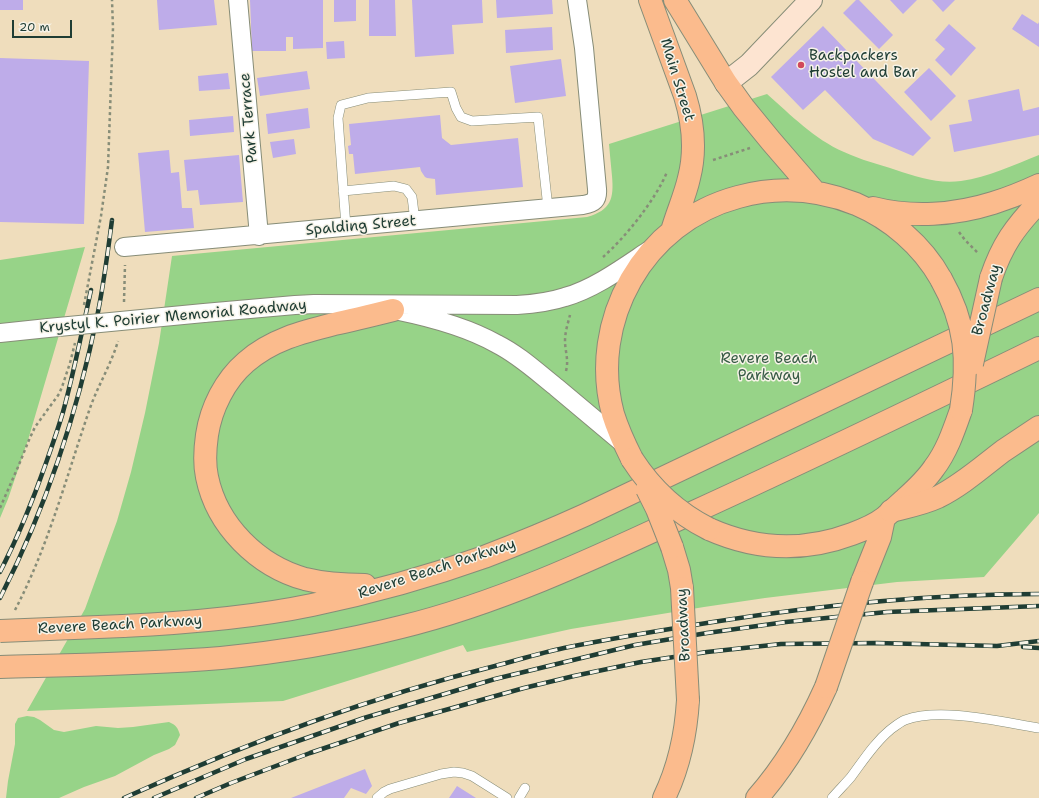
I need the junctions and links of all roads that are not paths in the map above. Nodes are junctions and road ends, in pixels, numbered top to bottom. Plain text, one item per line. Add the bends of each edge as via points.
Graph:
1 (238, 0) edge
2 (577, 0) edge
3 (650, 0) edge
4 (675, 0) edge
5 (811, 0) edge
6 (726, 83) junction
7 (1039, 185) edge
8 (343, 191) junction
9 (815, 192) junction
10 (846, 200) junction
11 (1039, 202) edge
12 (548, 208) junction
13 (415, 221) junction
14 (346, 227) junction
15 (672, 231) junction
16 (259, 236) junction
17 (656, 246) junction
18 (124, 248) road end
19 (1039, 299) edge
20 (347, 304) junction
21 (393, 310) junction
22 (0, 333) edge
23 (1039, 348) edge
24 (961, 410) junction
25 (1039, 427) edge
26 (628, 451) junction
27 (888, 515) junction
28 (416, 579) junction
29 (6, 623) edge
30 (0, 667) edge
31 (1039, 728) edge
32 (525, 788) dead end
33 (377, 798) edge
34 (507, 798) edge
35 (519, 798) edge
36 (664, 798) edge
37 (756, 798) edge
38 (832, 798) edge

1 - 16 street, Park Terrace
2 - 12 street, Spalding Street via 585,56 596,198 586,204
3 - 15 main road, Main Street via 685,96 693,134 690,178
4 - 6 main road, Main Street
5 - 6 main road via 749,65
6 - 9 main road, Main Street via 750,117
7 - 10 main road via 979,207 933,214 890,212
8 - 12 lane via 338,118 341,105 368,98 451,92 461,117 472,121 538,117
8 - 13 lane via 394,186 406,189 412,197
8 - 14 lane
9 - 10 main road
9 - 15 main road via 776,190 748,194 704,210
10 - 24 main road, bridge via 882,217 906,236 926,257 950,294 964,348 965,381
11 - 24 main road, Broadway, bridge via 1009,238 997,261
12 - 13 street, Spalding Street
13 - 14 street, Spalding Street
14 - 16 street, Spalding Street
15 - 17 main road
16 - 18 street, Spalding Street
17 - 20 street, Krystyl K. Poirier Memorial Roadway via 594,285 548,302 517,305
17 - 26 main road via 629,283 610,335 608,387 613,414
19 - 28 main road, Revere Beach Parkway via 552,530
20 - 21 street, Krystyl K. Poirier Memorial Roadway
20 - 22 street, Krystyl K. Poirier Memorial Roadway, bridge via 294,305
21 - 26 street, Krystyl K. Poirier Memorial Roadway via 455,326 498,344 542,376
21 - 28 main road via 296,334 275,342 245,362 223,390 213,411 206,444 206,466 214,500 225,520 252,551 276,567 304,578 331,584 369,585
23 - 30 main road via 660,528 574,567 472,606 402,627 294,649 221,658
24 - 27 main road via 950,440 935,468
25 - 27 main road via 951,490
26 - 27 main road, bridge via 649,483 681,513 709,529 749,543 778,546 820,543 843,538
26 - 36 main road, Broadway, bridge via 658,509 679,570 682,588 688,700 686,724 675,772
27 - 37 main road, bridge via 826,687 813,716 775,776
28 - 29 main road, Revere Beach Parkway, bridge via 312,605 204,621 123,626
31 - 38 lane via 973,717 943,715 904,720 875,745 850,779
32 - 35 lane
33 - 34 lane via 390,789 454,772 472,776

